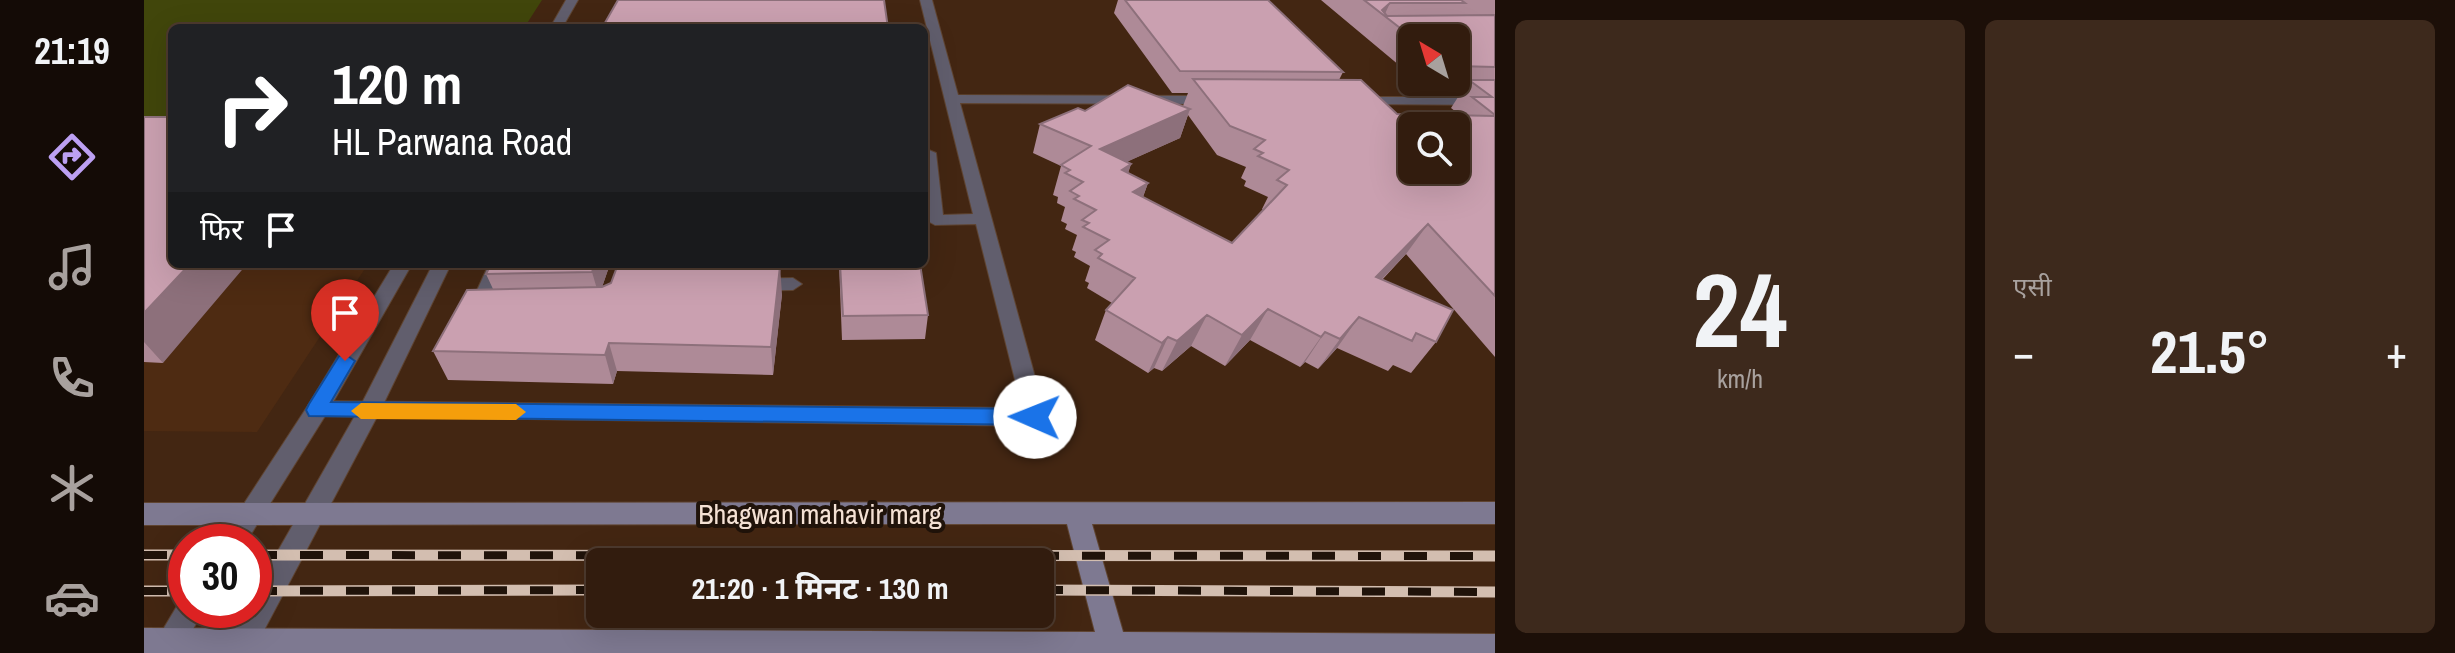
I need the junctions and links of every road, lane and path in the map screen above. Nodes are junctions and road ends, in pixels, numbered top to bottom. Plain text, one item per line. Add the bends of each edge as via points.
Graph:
1 (572, 0) edge
2 (926, 0) edge
3 (558, 24) edge
4 (952, 99) junction
5 (1229, 100) edge
6 (1339, 100) edge
7 (1495, 101) edge
8 (928, 153) edge
9 (983, 219) junction
10 (401, 268) edge
11 (440, 268) edge
12 (496, 268) edge
13 (721, 268) edge
14 (793, 284) dead end
15 (693, 285) edge
16 (719, 285) junction
17 (508, 308) edge
18 (317, 410) junction
19 (369, 411) junction
20 (1495, 513) edge
21 (144, 514) edge
22 (250, 514) junction
23 (310, 514) junction
24 (1077, 514) junction
25 (244, 524) edge
26 (174, 628) edge
27 (159, 646) edge
28 (1113, 647) junction
29 (239, 648) edge
30 (1495, 648) edge
31 (759, 649) edge

1 - 3 street
2 - 4 street
4 - 5 street
4 - 9 street
6 - 7 street
8 - 9 street via 935,220
9 - 19 street via 1035,417
10 - 18 street
11 - 19 street
12 - 17 street via 479,308
13 - 16 street
14 - 16 street
15 - 16 street
18 - 19 street
18 - 22 street
19 - 23 street
20 - 24 main road, Bhagwan mahavir marg
21 - 22 main road, Bhagwan mahavir marg
22 - 23 main road, Bhagwan mahavir marg
22 - 25 street
23 - 24 main road, Bhagwan mahavir marg
23 - 29 street
24 - 28 main road
26 - 27 street
27 - 29 main road
28 - 30 main road
28 - 31 main road
29 - 31 main road

